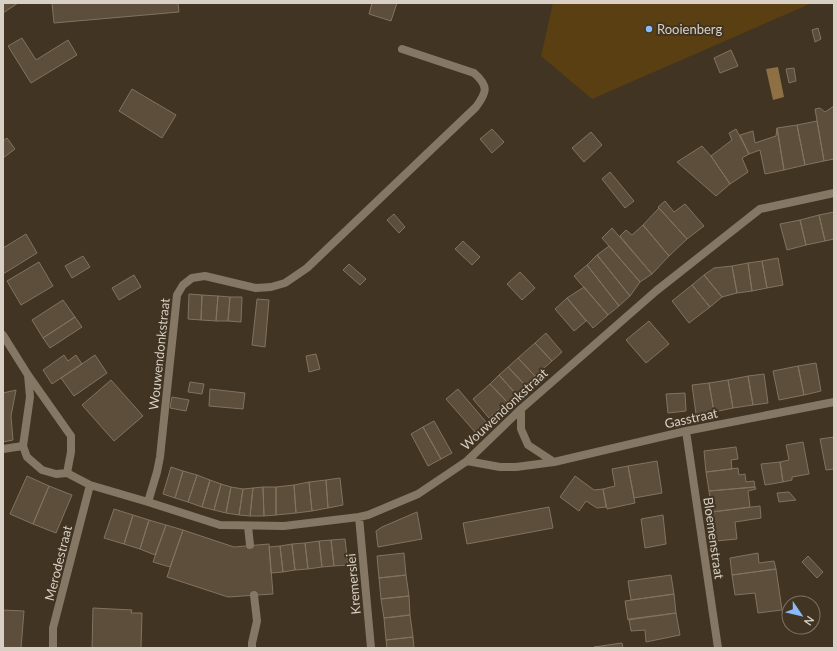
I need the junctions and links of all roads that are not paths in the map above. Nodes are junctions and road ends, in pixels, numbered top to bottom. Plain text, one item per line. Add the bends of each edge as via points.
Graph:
1 (402, 49) dead end
2 (834, 193) edge
3 (3, 335) edge
4 (28, 375) junction
5 (834, 402) edge
6 (521, 409) junction
7 (686, 431) junction
8 (23, 446) junction
9 (3, 449) edge
10 (467, 460) junction
11 (554, 462) junction
12 (67, 472) junction
13 (90, 485) junction
14 (148, 502) junction
15 (359, 517) junction
16 (248, 526) junction
17 (250, 546) dead end
18 (254, 595) dead end
19 (54, 648) edge
20 (252, 648) edge
21 (372, 648) edge
22 (718, 648) edge

1 - 14 street, Wouwendonkstraat via 474,73 482,80 484,96 476,107 307,268 285,283 271,288 256,288 205,276 192,278 183,284 177,295 160,457
2 - 6 street, Wouwendonkstraat via 760,209 656,290
3 - 4 street
4 - 8 street via 30,397
4 - 12 street via 71,436
5 - 7 street, Gasstraat
6 - 10 street, Wouwendonkstraat
6 - 11 street via 522,429 528,445
7 - 11 street, Gasstraat
7 - 22 street, Bloemenstraat
8 - 9 street
8 - 12 street, Wouwendonkstraat via 27,456 42,470 56,474
10 - 11 street, Gasstraat via 500,468
10 - 15 street, Wouwendonkstraat via 418,494
12 - 13 street, Wouwendonkstraat
13 - 14 street, Wouwendonkstraat
13 - 19 street, Merodestraat via 54,628
14 - 16 street, Wouwendonkstraat via 220,525
15 - 16 street, Wouwendonkstraat via 284,526
15 - 21 street, Kremerslei
16 - 17 street
18 - 20 street via 257,621

